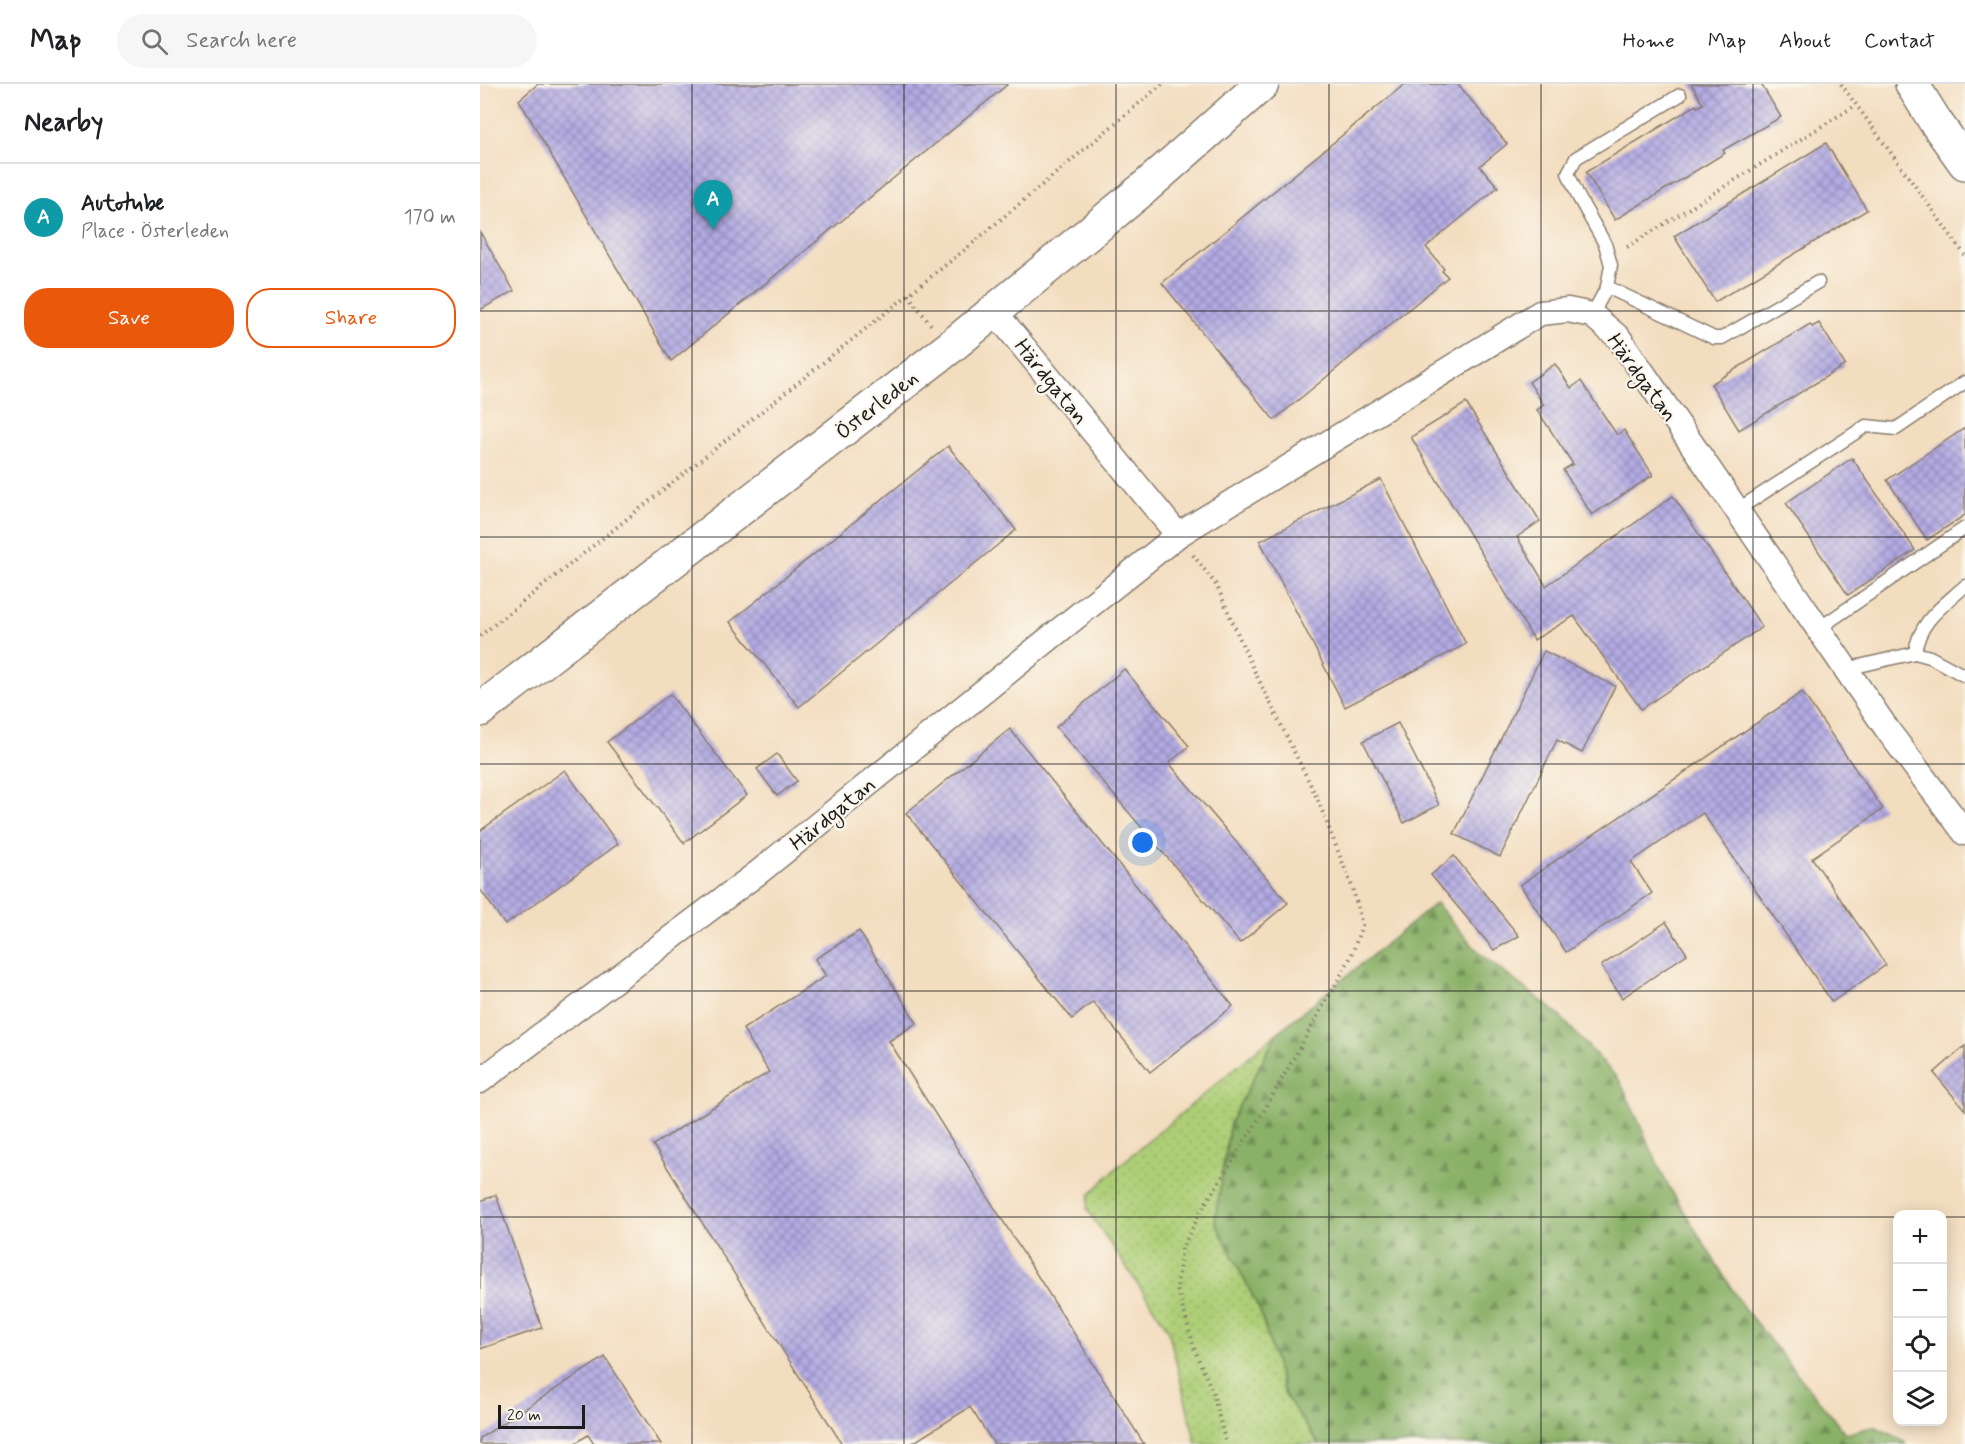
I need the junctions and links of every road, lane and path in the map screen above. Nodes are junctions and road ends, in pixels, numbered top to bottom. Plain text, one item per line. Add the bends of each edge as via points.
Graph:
1 (1162, 84) edge
2 (1262, 84) edge
3 (1841, 84) edge
4 (1902, 84) edge
5 (1912, 84) edge
6 (1680, 95) dead end
7 (1856, 105) junction
8 (1935, 121) junction
9 (1965, 163) edge
10 (1965, 255) edge
11 (1609, 258) junction
12 (1818, 282) dead end
13 (1607, 287) junction
14 (994, 311) junction
15 (1592, 315) junction
16 (1965, 382) edge
17 (1737, 510) junction
18 (1965, 528) edge
19 (1178, 535) junction
20 (1965, 586) edge
21 (1818, 629) junction
22 (480, 636) edge
23 (1915, 653) junction
24 (1846, 669) junction
25 (1965, 676) edge
26 (480, 710) edge
27 (1965, 833) edge
28 (480, 1081) edge
29 (1226, 1444) edge

1 - 22 path via 967,248
2 - 14 main road, Österleden via 1143,189
3 - 7 path
4 - 8 main road
5 - 8 main road
6 - 11 lane via 1576,158 1568,173
7 - 10 path
7 - 11 path
8 - 9 main road
11 - 13 lane
12 - 13 lane via 1722,338 1714,338
13 - 15 lane
14 - 19 street, Härdgatan
14 - 26 main road, Österleden
15 - 17 street, Härdgatan via 1619,338
15 - 19 street, Härdgatan via 1568,310 1540,313
16 - 17 lane via 1896,429 1866,426
17 - 21 street, Härdgatan
18 - 21 lane
19 - 28 street, Härdgatan via 759,872
19 - 29 path via 1217,586 1317,798 1353,889 1362,925 1352,957 1182,1248 1177,1288 1195,1351 1214,1393
20 - 23 lane via 1923,626
21 - 24 street, Härdgatan
23 - 24 lane
23 - 25 lane
24 - 27 street, Härdgatan via 1888,732

